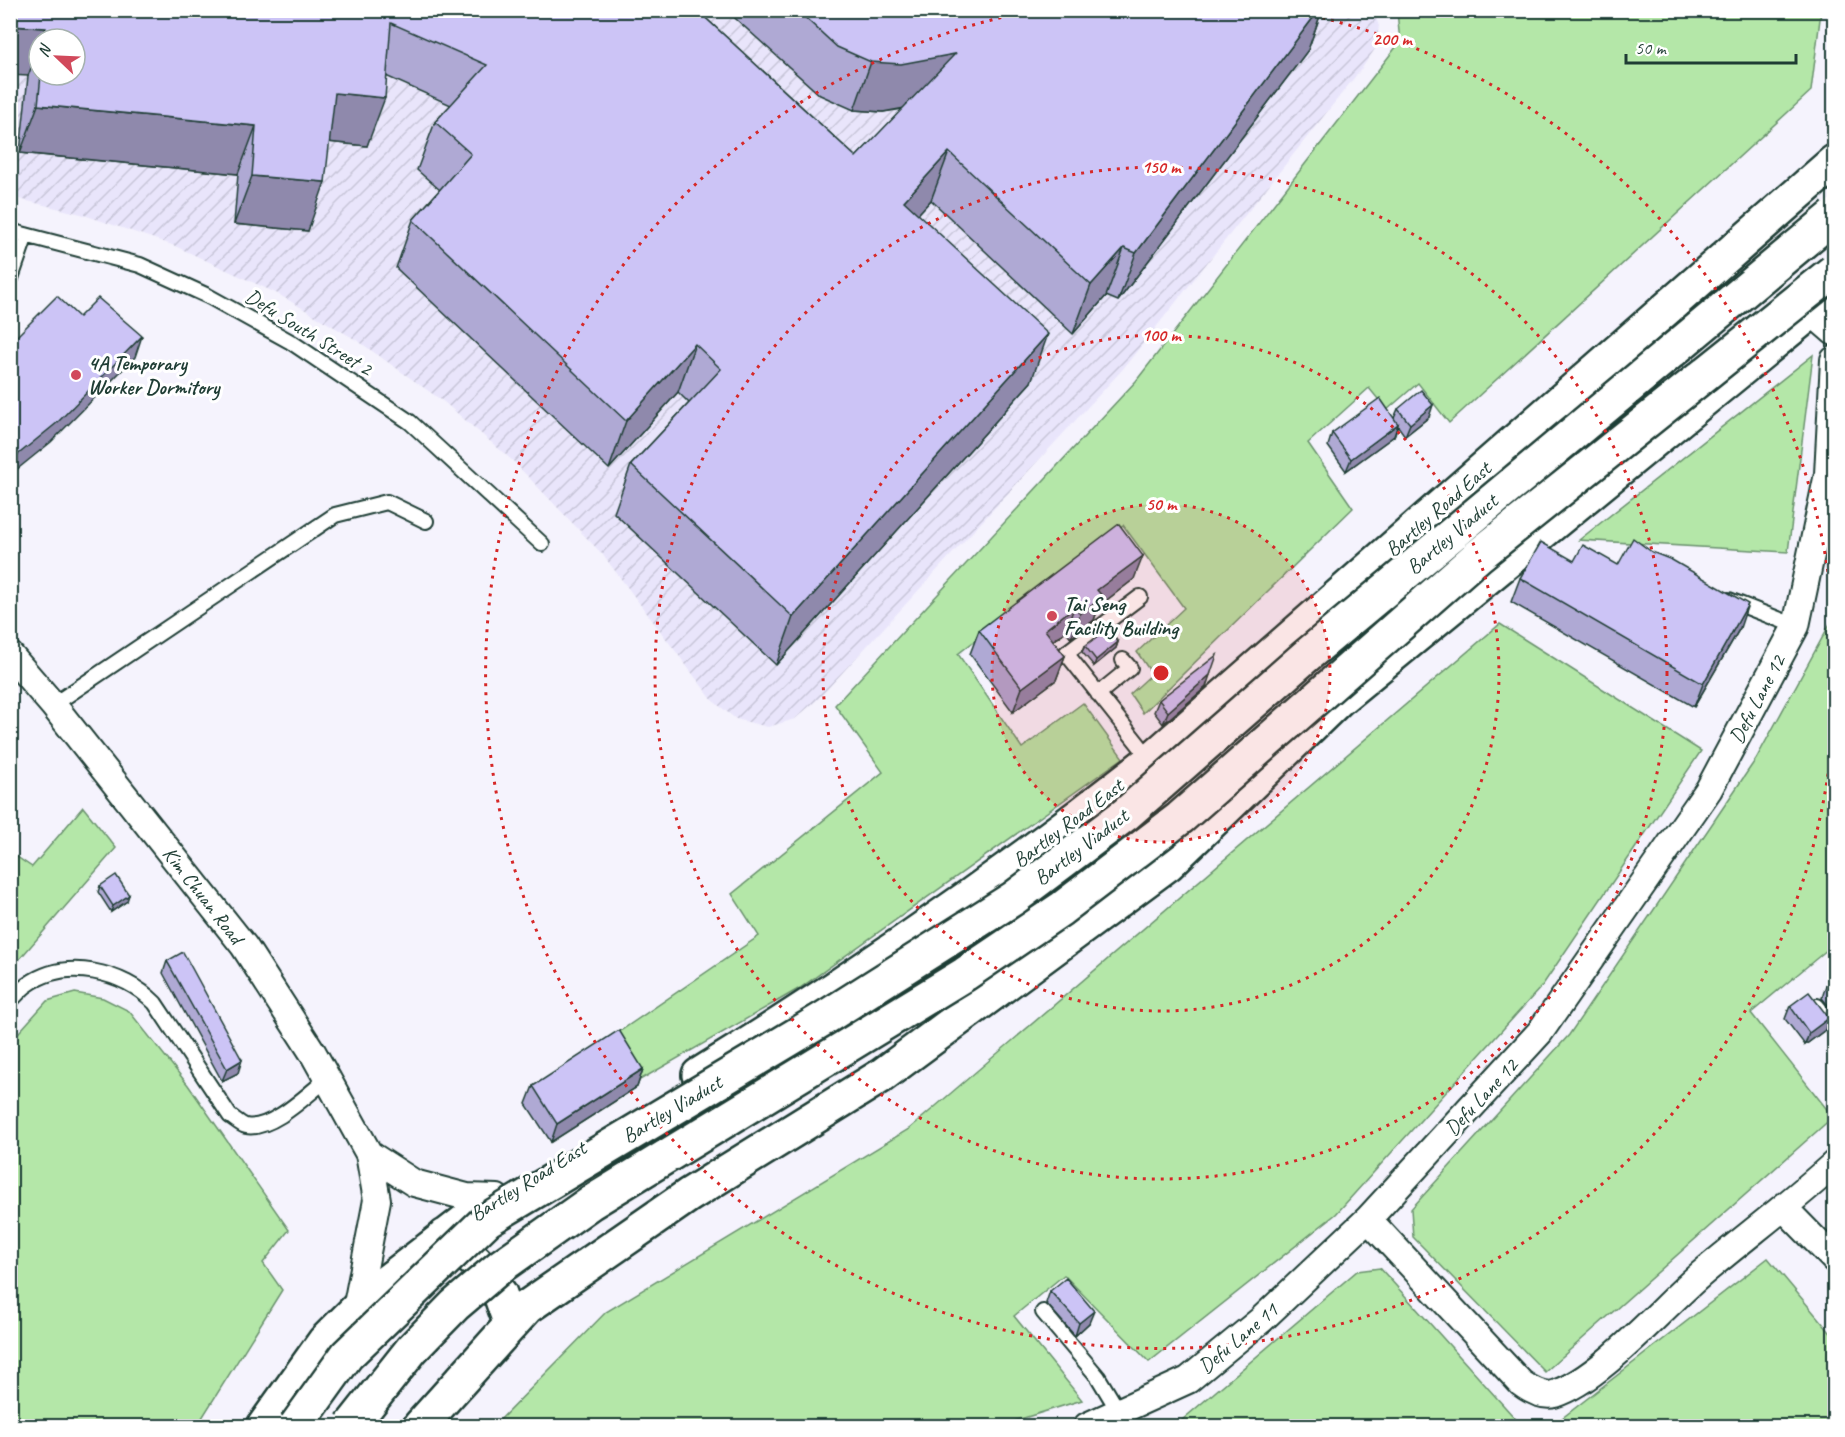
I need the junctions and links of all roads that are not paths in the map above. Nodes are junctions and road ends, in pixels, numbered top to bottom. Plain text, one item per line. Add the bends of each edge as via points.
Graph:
1 (1834, 162) edge
2 (1834, 216) edge
3 (10, 231) edge
4 (26, 235) junction
5 (1834, 272) edge
6 (10, 281) edge
7 (1827, 312) edge
8 (1834, 373) edge
9 (1484, 469) junction
10 (1832, 474) edge
11 (426, 521) dead end
12 (1529, 541) junction
13 (542, 544) dead end
14 (1710, 593) edge
15 (1140, 597) dead end
16 (1796, 626) junction
17 (10, 655) edge
18 (1123, 660) dead end
19 (1098, 694) junction
20 (54, 705) junction
21 (1151, 760) junction
22 (941, 915) junction
23 (988, 997) junction
24 (10, 1001) edge
25 (1814, 1002) edge
26 (1834, 1027) edge
27 (327, 1079) junction
28 (369, 1154) junction
29 (1834, 1164) edge
30 (497, 1198) junction
31 (1784, 1208) junction
32 (1368, 1219) junction
33 (446, 1236) junction
34 (1834, 1259) edge
35 (356, 1310) junction
36 (1043, 1312) dead end
37 (511, 1325) junction
38 (1119, 1412) junction
39 (264, 1426) edge
40 (296, 1426) edge
41 (351, 1426) edge
42 (420, 1426) edge
43 (1087, 1426) edge

1 - 9 main road, Bartley Road East
2 - 40 main road, Bartley Viaduct, bridge via 1306,656 1126,814 1023,891 823,1019 487,1220 347,1355
3 - 4 lane, Defu South Street 2
4 - 6 lane
4 - 13 lane, Defu South Street 2 via 140,265 208,296 291,342 410,422
5 - 41 main road, Bartley Viaduct, bridge via 1478,556 1179,818 1061,909 955,980 590,1203 501,1266 412,1349
7 - 12 main road
8 - 10 street, Defu Lane 12
9 - 12 main road via 1478,505 1485,520 1499,534
9 - 21 main road, Bartley Road East
10 - 16 street, Defu Lane 12
11 - 20 lane via 387,502 334,515
12 - 23 main road via 1339,699 1168,864
14 - 16 lane
15 - 19 lane via 1066,653
16 - 32 street, Defu Lane 12 via 1709,789 1540,1032
17 - 20 street, Kim Chuan Road
18 - 19 lane via 1130,668
19 - 21 lane
20 - 27 street, Kim Chuan Road via 244,946
21 - 22 main road, Bartley Road East via 1073,822
22 - 23 main road via 970,914 998,932 1002,955
22 - 30 main road, Bartley Road East via 816,1003
23 - 37 main road via 881,1076 689,1194 527,1307
24 - 27 lane via 27,984 74,970 97,971 141,989 155,1003 230,1116 244,1126 260,1126 275,1119
25 - 26 lane
27 - 28 street, Kim Chuan Road
28 - 30 street via 414,1183 467,1197
28 - 35 street via 377,1200
29 - 31 street
30 - 33 main road, Bartley Road East
31 - 32 street via 1699,1276 1619,1350 1577,1382 1552,1395 1521,1383
31 - 34 street
32 - 38 street, Defu Lane 11 via 1261,1320 1188,1380
33 - 35 main road, Bartley Road East
33 - 37 main road via 476,1262 500,1294
35 - 39 main road, Bartley Road East via 324,1342
36 - 38 lane via 1098,1377
37 - 42 main road
38 - 43 street, Defu Lane 11

